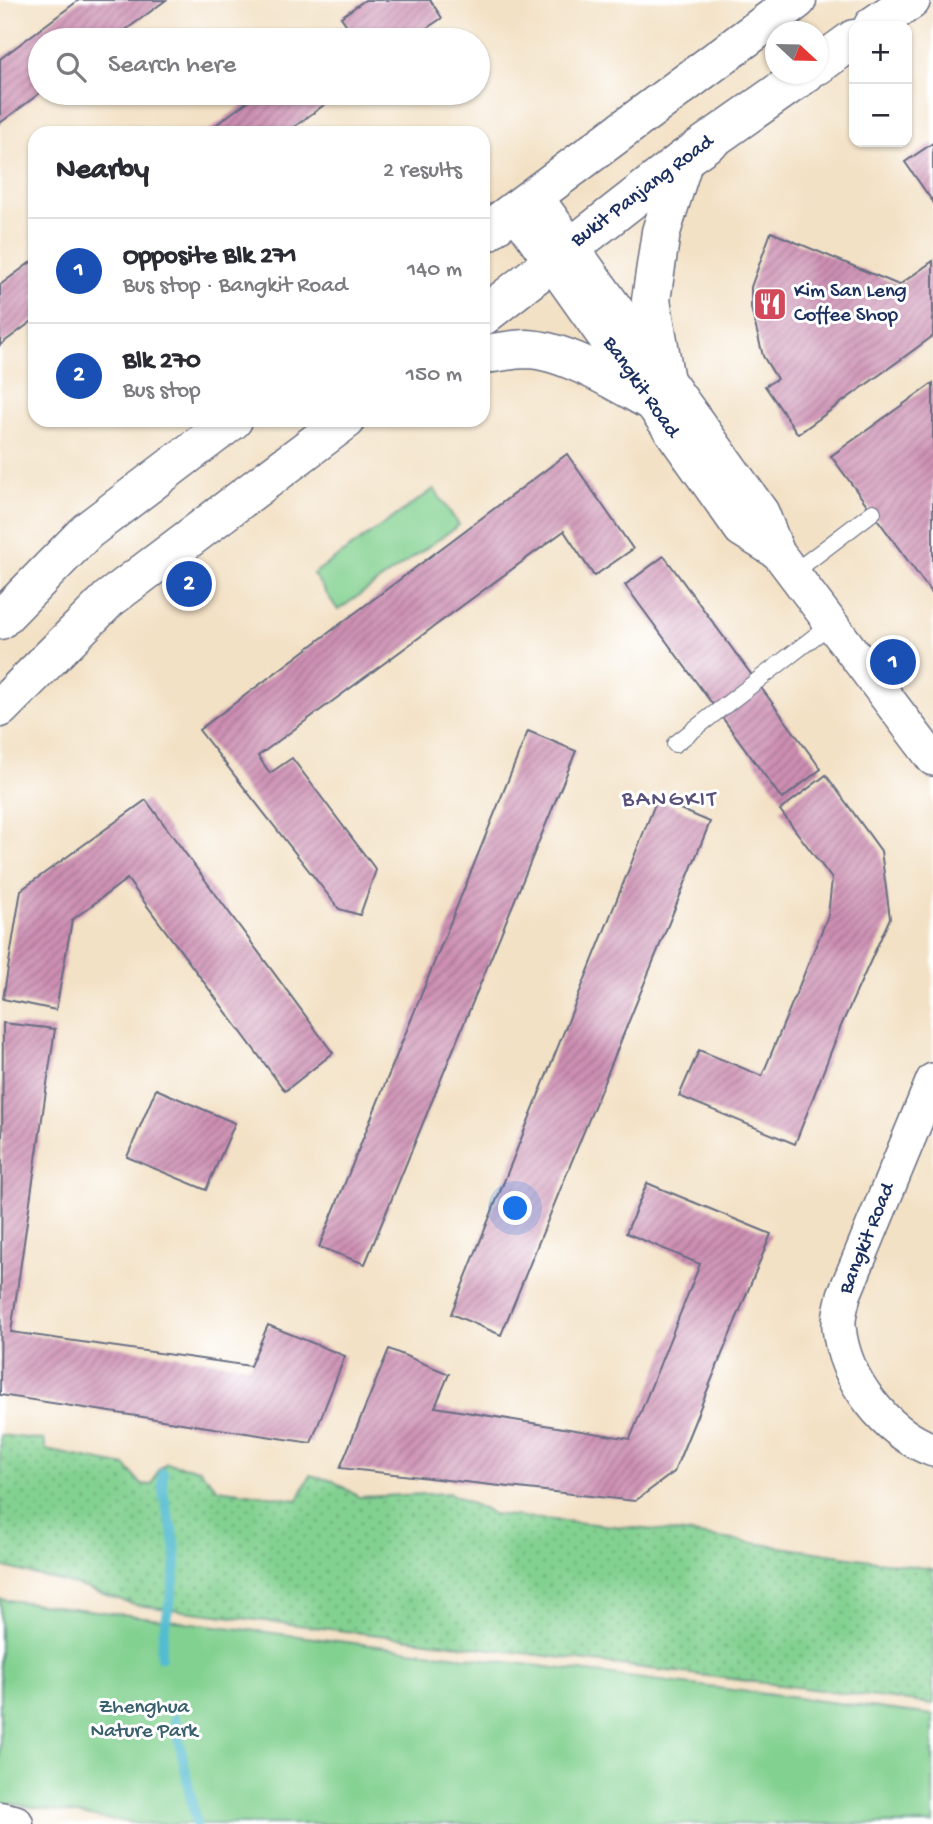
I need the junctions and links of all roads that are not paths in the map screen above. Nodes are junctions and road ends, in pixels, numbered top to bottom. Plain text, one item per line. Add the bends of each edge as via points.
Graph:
1 (797, 0) edge
2 (911, 0) edge
3 (880, 21) edge
4 (849, 43) edge
5 (828, 57) edge
6 (791, 84) edge
7 (684, 159) junction
8 (525, 203) junction
9 (490, 229) edge
10 (562, 254) junction
11 (490, 311) edge
12 (490, 353) edge
13 (655, 387) junction
14 (224, 427) edge
15 (337, 427) edge
16 (873, 512) dead end
17 (785, 563) junction
18 (0, 620) edge
19 (831, 624) junction
20 (0, 709) edge
21 (675, 744) dead end
22 (933, 759) edge
23 (933, 1080) edge
24 (933, 1450) edge
25 (0, 1822) edge
26 (14, 1824) edge

1 - 8 main road
2 - 3 main road
4 - 5 main road
6 - 7 main road, Bukit Panjang Road
7 - 10 main road, Bukit Panjang Road
7 - 13 main road via 661,232 652,300
8 - 9 main road
8 - 10 street, Bangkit Road
10 - 11 main road, Bukit Panjang Road
10 - 13 street, Bangkit Road
12 - 13 main road via 528,349
13 - 17 street, Bangkit Road via 741,530
14 - 18 main road via 87,530
15 - 20 main road via 108,599
16 - 17 lane
17 - 19 street, Bangkit Road
19 - 21 lane
19 - 22 street, Bangkit Road
23 - 24 street, Bangkit Road via 844,1295 839,1326 849,1362 867,1398 889,1424
25 - 26 main road

